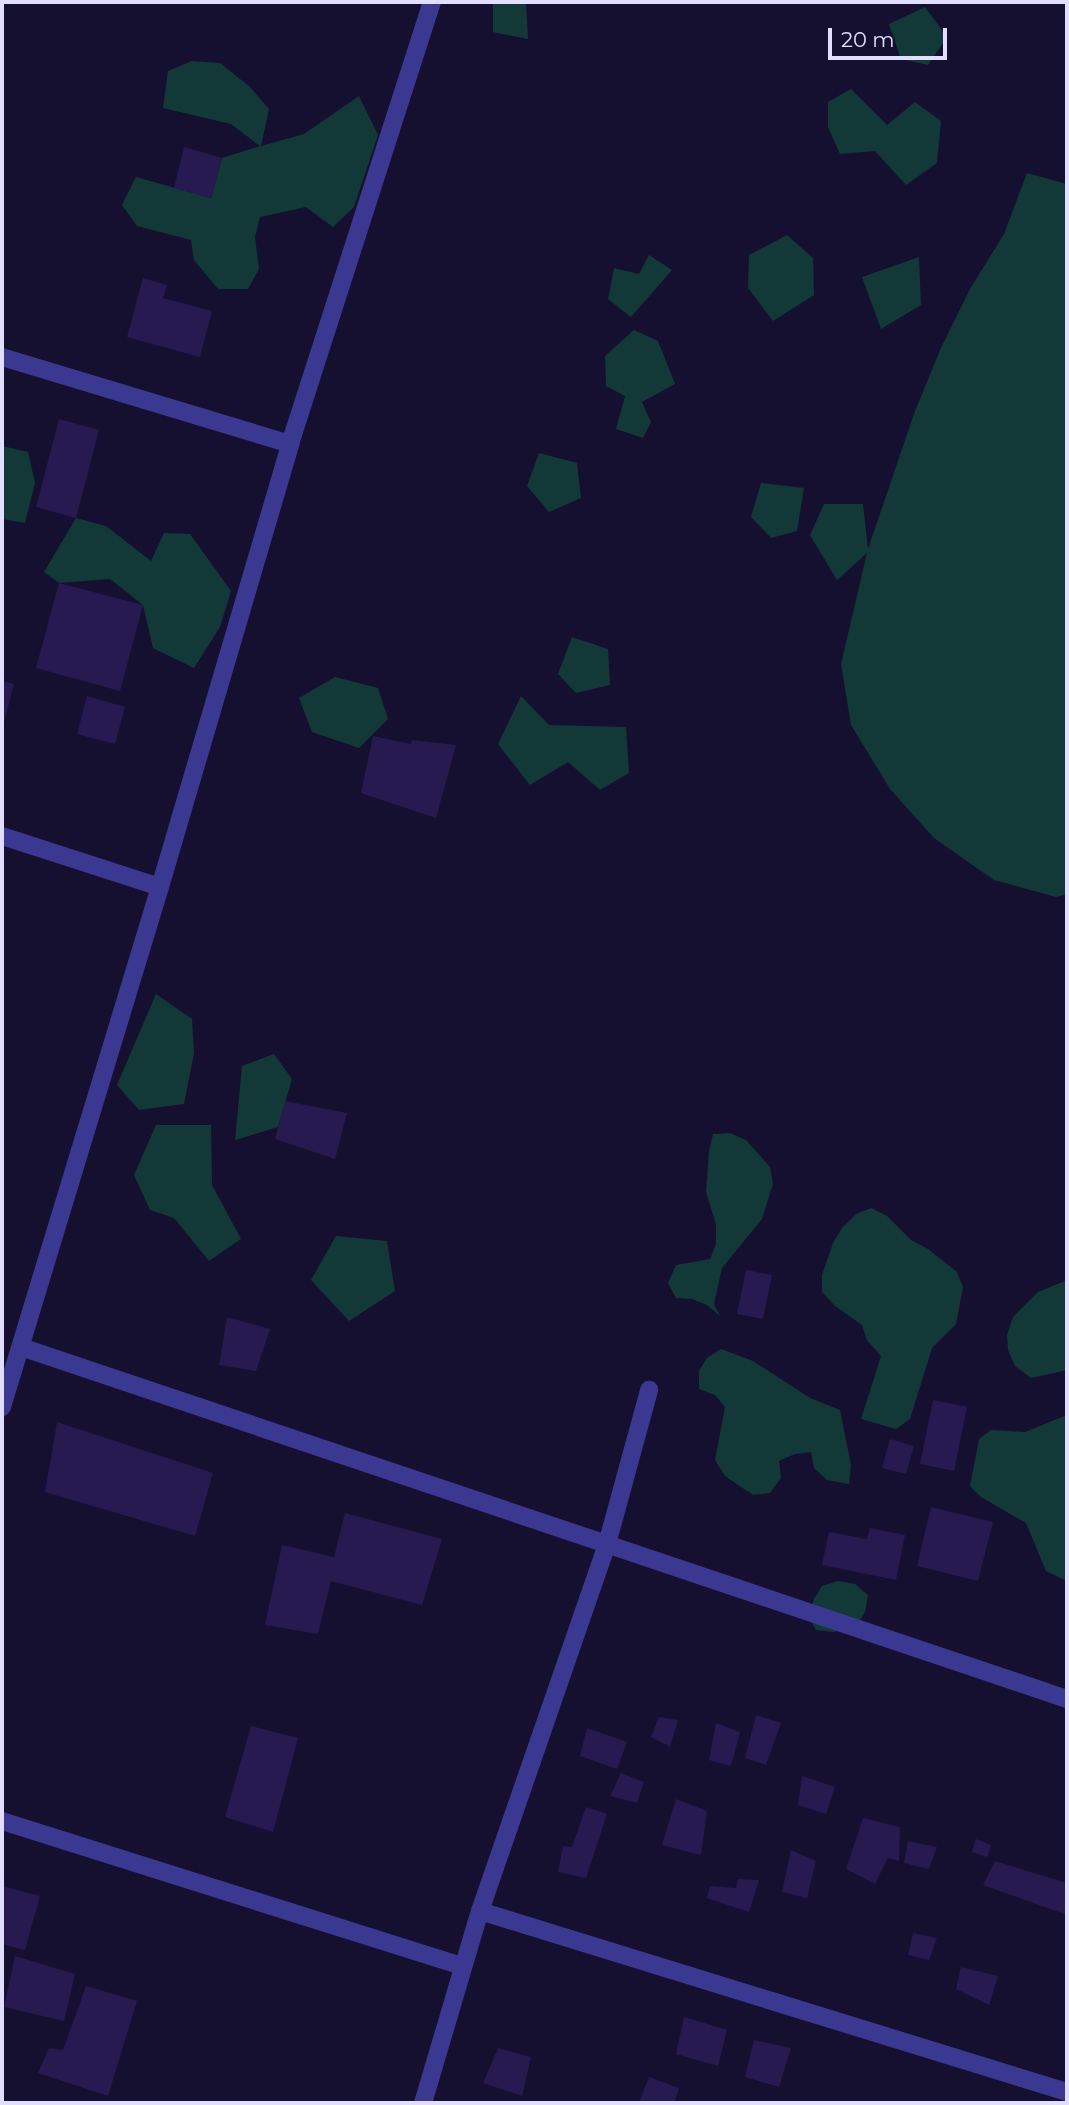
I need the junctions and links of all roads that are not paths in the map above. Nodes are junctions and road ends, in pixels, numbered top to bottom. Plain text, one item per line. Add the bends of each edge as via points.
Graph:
1 (432, 2) edge
2 (2, 357) edge
3 (290, 444) junction
4 (2, 836) edge
5 (160, 887) junction
6 (21, 1347) junction
7 (649, 1390) dead end
8 (2, 1407) edge
9 (607, 1545) junction
10 (1067, 1699) edge
11 (2, 1821) edge
12 (480, 1911) junction
13 (463, 1966) junction
14 (1067, 2092) edge
15 (423, 2103) edge

1 - 3 street
2 - 3 street
3 - 5 street
4 - 5 street
5 - 6 street
6 - 8 street
6 - 9 street
7 - 9 street
9 - 10 street
9 - 12 street
11 - 13 street
12 - 13 street
12 - 14 street
13 - 15 street

